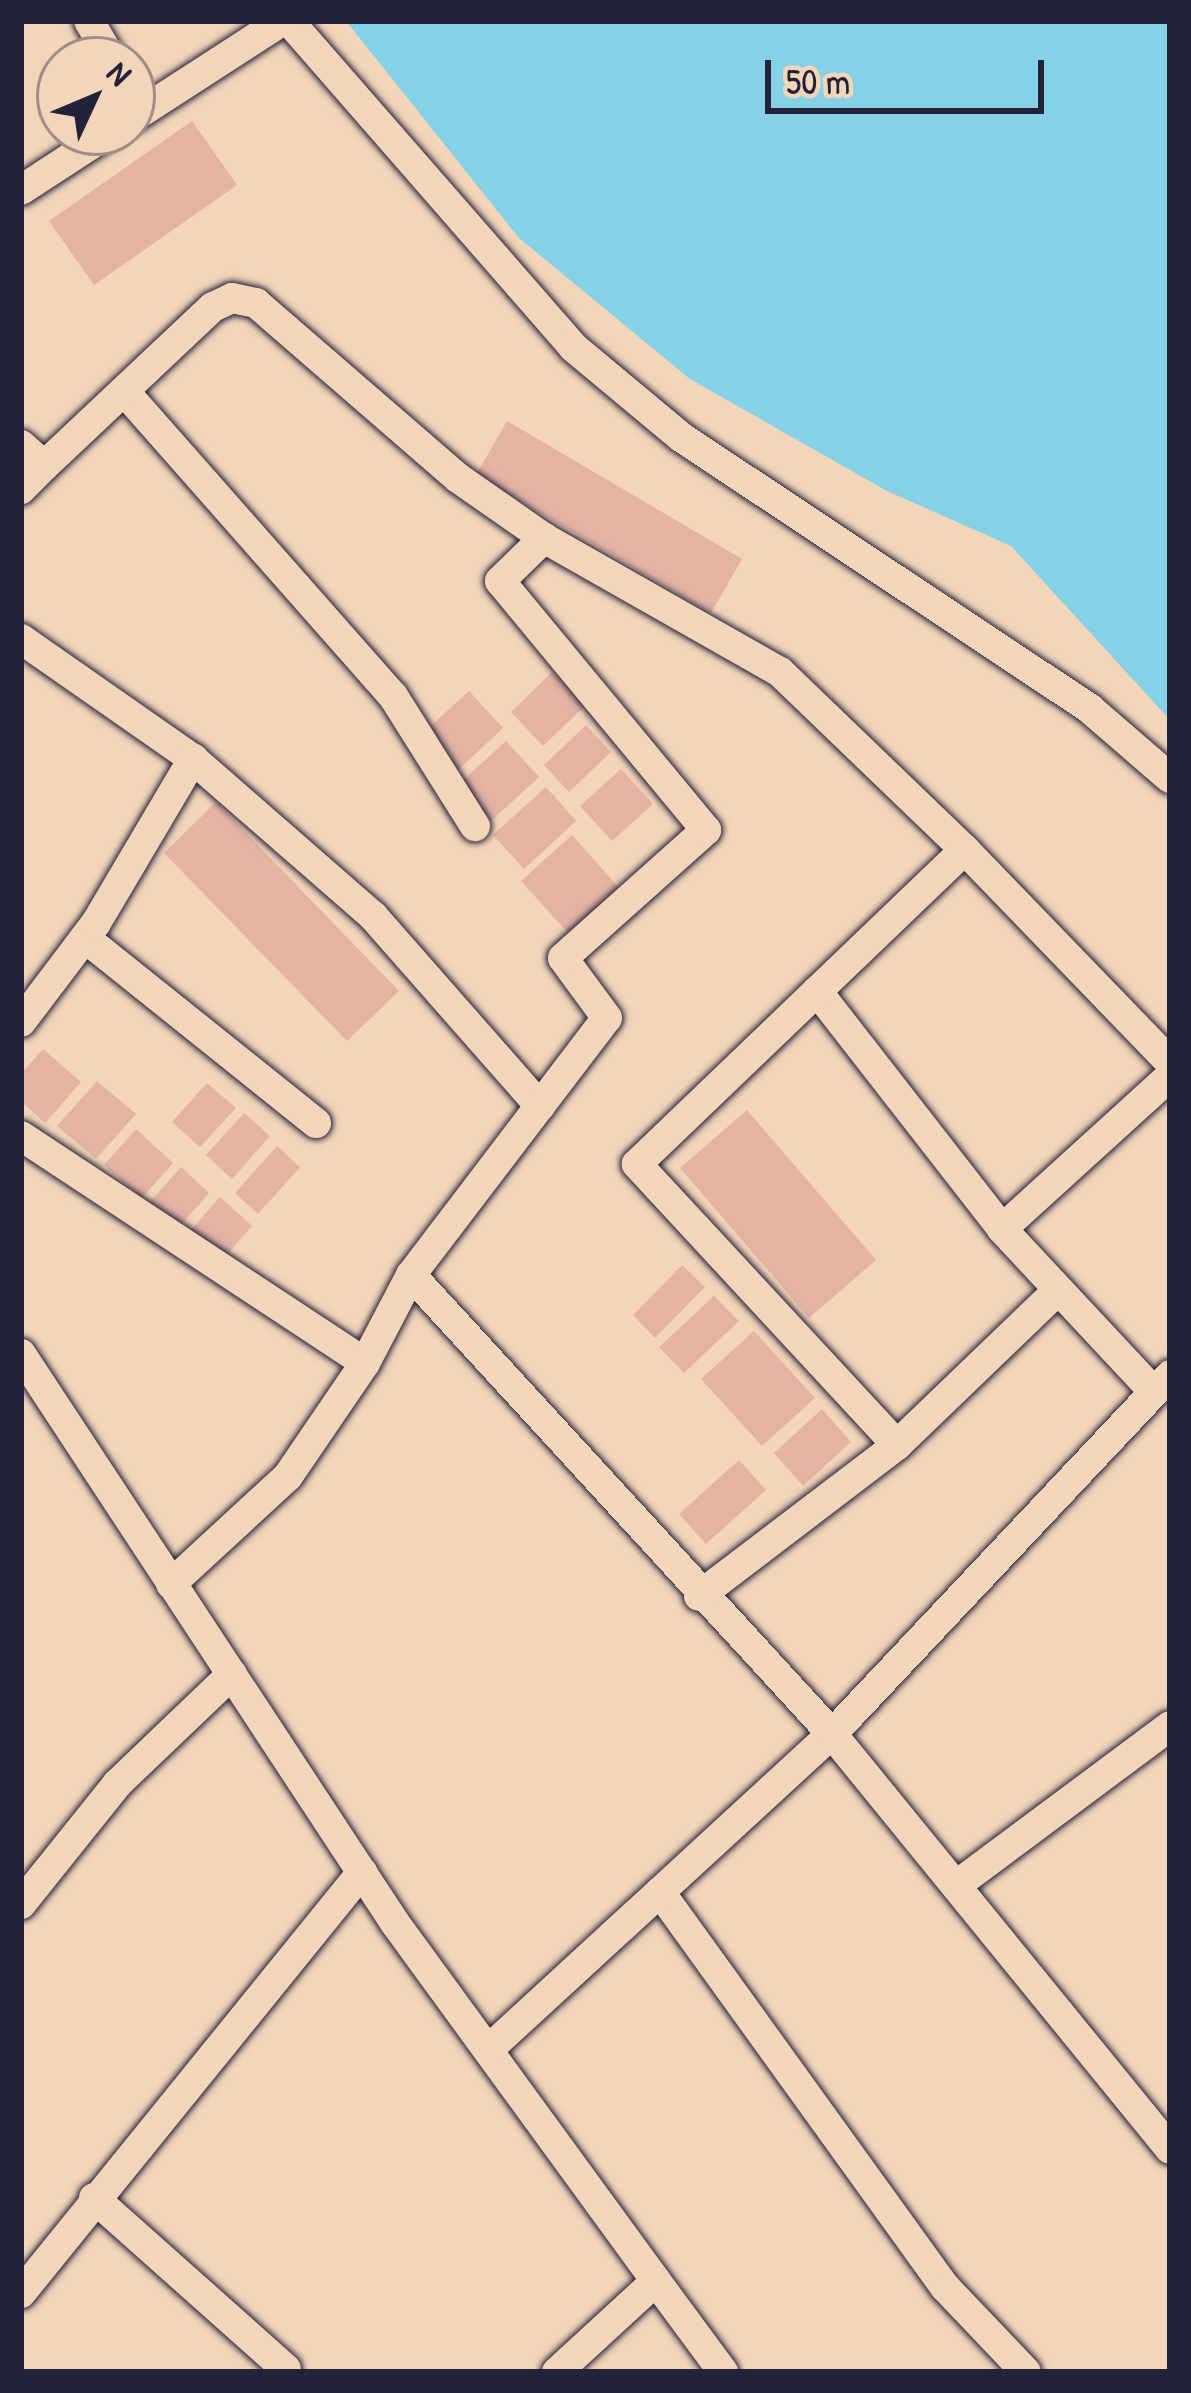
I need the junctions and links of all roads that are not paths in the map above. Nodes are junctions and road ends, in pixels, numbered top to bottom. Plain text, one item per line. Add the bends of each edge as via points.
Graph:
1 (286, 21) edge
2 (156, 96) edge
3 (73, 156) edge
4 (21, 190) edge
5 (124, 392) junction
6 (32, 456) edge
7 (21, 489) edge
8 (544, 538) junction
9 (21, 639) edge
10 (194, 759) junction
11 (1170, 778) edge
12 (476, 826) dead end
13 (965, 850) junction
14 (85, 938) junction
15 (817, 992) junction
16 (21, 1022) edge
17 (1170, 1062) edge
18 (1170, 1076) edge
19 (540, 1106) junction
20 (316, 1123) dead end
21 (21, 1136) edge
22 (1002, 1229) junction
23 (411, 1275) junction
24 (1058, 1290) junction
25 (21, 1354) edge
26 (365, 1363) junction
27 (1162, 1384) edge
28 (33, 1396) edge
29 (897, 1445) junction
30 (171, 1584) junction
31 (699, 1597) junction
32 (232, 1674) junction
33 (1170, 1726) edge
34 (832, 1734) junction
35 (362, 1872) junction
36 (958, 1884) junction
37 (660, 1892) junction
38 (22, 1898) edge
39 (488, 2050) junction
40 (1170, 2149) edge
41 (94, 2198) junction
42 (656, 2281) junction
43 (21, 2293) edge
44 (286, 2368) dead end
45 (557, 2372) edge
46 (724, 2372) edge
47 (1026, 2372) edge

1 - 2 street
1 - 11 street via 573,347 682,437 1090,710
3 - 4 street
5 - 6 street
5 - 8 street via 213,307 232,298 256,302 458,478
5 - 12 street via 393,696
6 - 7 street
8 - 13 street via 780,672
8 - 19 street via 500,581 706,830 563,958 607,1018
9 - 10 street
10 - 14 street
10 - 19 street via 373,916
13 - 15 street
13 - 17 street
14 - 16 street
14 - 20 street
15 - 22 street
15 - 29 street via 637,1163
18 - 22 street
19 - 23 street
21 - 26 street
22 - 24 street
23 - 26 street
23 - 31 street
24 - 27 street
24 - 29 street
25 - 28 street
26 - 30 street via 288,1475
27 - 34 street
28 - 30 street
29 - 31 street
30 - 32 street
31 - 34 street
32 - 35 street
32 - 38 street via 117,1784
33 - 36 street
34 - 36 street
34 - 37 street
35 - 39 street
35 - 41 street
36 - 40 street
37 - 39 street
37 - 47 street via 945,2288
39 - 42 street
41 - 43 street
41 - 44 street
42 - 45 street
42 - 46 street

